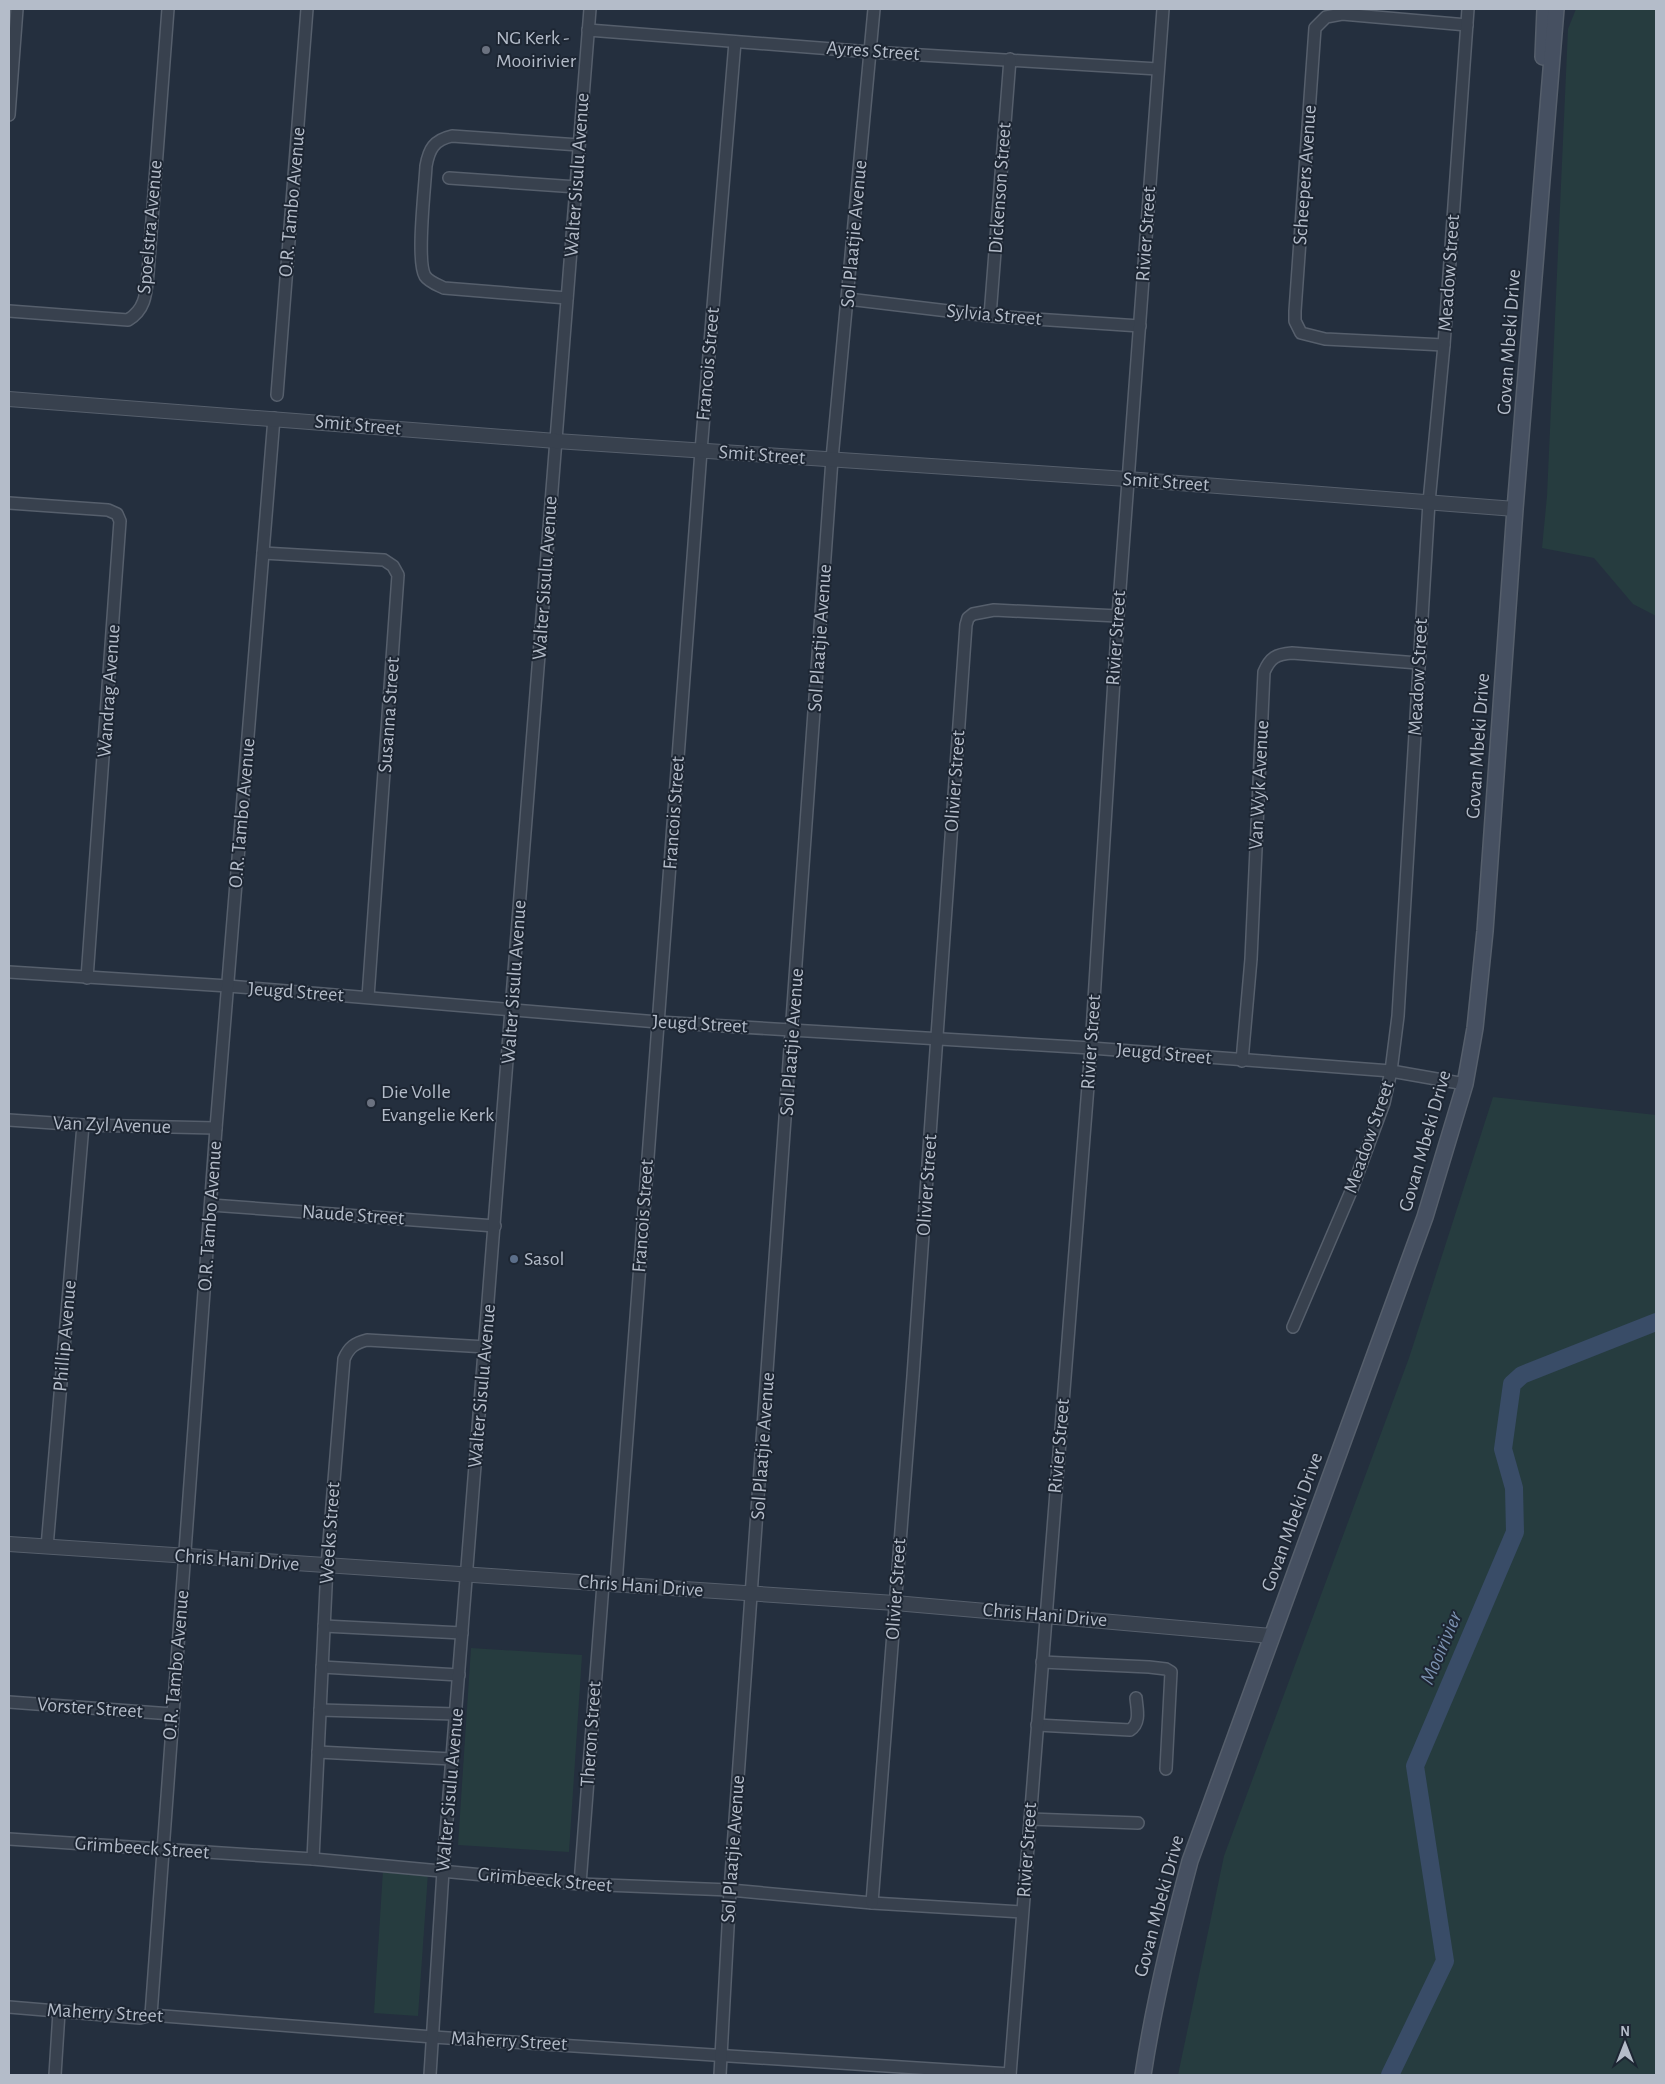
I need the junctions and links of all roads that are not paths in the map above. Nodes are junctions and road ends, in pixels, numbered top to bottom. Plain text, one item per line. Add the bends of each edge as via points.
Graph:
1 (17, 9) edge
2 (168, 9) edge
3 (307, 9) edge
4 (590, 9) edge
5 (874, 9) edge
6 (1163, 9) edge
7 (1468, 9) edge
8 (1545, 9) edge
9 (1556, 9) edge
10 (1467, 25) junction
11 (588, 30) junction
12 (735, 42) junction
13 (871, 52) junction
14 (1010, 59) junction
15 (1158, 68) junction
16 (9, 115) edge
17 (579, 145) junction
18 (1541, 176) junction
19 (449, 178) dead end
20 (577, 187) junction
21 (567, 298) junction
22 (848, 299) junction
23 (9, 312) edge
24 (990, 316) junction
25 (1140, 326) junction
26 (1444, 345) junction
27 (276, 395) dead end
28 (9, 399) edge
29 (274, 418) junction
30 (556, 441) junction
31 (701, 451) junction
32 (832, 460) junction
33 (1127, 479) junction
34 (1429, 502) junction
35 (9, 503) edge
36 (1515, 509) junction
37 (263, 553) junction
38 (1118, 616) junction
39 (1418, 663) junction
40 (9, 972) edge
41 (87, 978) junction
42 (228, 986) junction
43 (368, 997) junction
44 (511, 1011) junction
45 (658, 1022) junction
46 (793, 1028) junction
47 (938, 1038) junction
48 (1091, 1048) junction
49 (1242, 1061) junction
50 (1392, 1071) junction
51 (1465, 1084) junction
52 (9, 1120) edge
53 (83, 1125) junction
54 (216, 1128) junction
55 (211, 1205) junction
56 (495, 1226) junction
57 (1293, 1327) dead end
58 (486, 1347) junction
59 (9, 1544) edge
60 (47, 1547) junction
61 (185, 1557) junction
62 (327, 1566) junction
63 (467, 1575) junction
64 (609, 1584) junction
65 (752, 1594) junction
66 (895, 1603) junction
67 (1046, 1615) junction
68 (324, 1626) junction
69 (462, 1633) junction
70 (1272, 1636) junction
71 (1042, 1662) junction
72 (322, 1668) junction
73 (459, 1675) junction
74 (1136, 1698) dead end
75 (9, 1702) edge
76 (320, 1710) junction
77 (172, 1714) junction
78 (456, 1714) junction
79 (1037, 1725) junction
80 (318, 1752) junction
81 (452, 1759) junction
82 (1166, 1769) dead end
83 (1030, 1819) junction
84 (1138, 1823) dead end
85 (9, 1839) edge
86 (162, 1850) junction
87 (313, 1859) junction
88 (443, 1871) junction
89 (580, 1884) junction
90 (730, 1890) junction
91 (872, 1903) junction
92 (1022, 1912) junction
93 (9, 2008) edge
94 (60, 2012) junction
95 (151, 2015) junction
96 (433, 2037) junction
97 (720, 2055) junction
98 (55, 2075) edge
99 (430, 2075) edge
100 (720, 2075) edge
101 (1010, 2075) edge
102 (1143, 2075) edge

1 - 16 street
2 - 23 street, Spoelstra Avenue via 143,305 128,320
3 - 27 street, O.R. Tambo Avenue
4 - 11 street, Walter Sisulu Avenue
5 - 13 street, Sol Plaatjie Avenue
6 - 15 street, Rivier Street
7 - 10 street, Meadow Street
8 - 18 main road, Govan Mbeki Drive via 1539,141
9 - 18 main road, Govan Mbeki Drive
10 - 26 street, Meadow Street
10 - 26 street, Scheepers Avenue via 1342,14 1326,17 1316,28 1298,269 1295,321 1301,333 1325,339
11 - 12 street, Ayres Street
11 - 17 street, Walter Sisulu Avenue
12 - 13 street, Ayres Street
12 - 31 street, Francois Street
13 - 14 street, Ayres Street
13 - 22 street, Sol Plaatjie Avenue
14 - 15 street, Ayres Street
14 - 24 street, Dickenson Street
15 - 25 street, Rivier Street
17 - 20 street, Walter Sisulu Avenue
17 - 21 street via 452,136 433,145 426,166 422,255 425,276 444,288
18 - 36 main road, Govan Mbeki Drive
19 - 20 street
20 - 21 street, Walter Sisulu Avenue
21 - 30 street, Walter Sisulu Avenue
22 - 24 street, Sylvia Street
22 - 32 street, Sol Plaatjie Avenue
24 - 25 street, Sylvia Street
25 - 33 street, Rivier Street
26 - 34 street, Meadow Street
28 - 29 street, Smit Street
29 - 30 street, Smit Street
29 - 37 street, O.R. Tambo Avenue
30 - 31 street, Smit Street
30 - 44 street, Walter Sisulu Avenue
31 - 32 street, Smit Street
31 - 45 street, Francois Street
32 - 33 street, Smit Street
32 - 46 street, Sol Plaatjie Avenue
33 - 34 street, Smit Street
33 - 38 street, Rivier Street
34 - 36 street, Smit Street
34 - 39 street, Meadow Street
35 - 41 street, Wandrag Avenue via 108,510 117,514 120,521
36 - 51 main road, Govan Mbeki Drive via 1485,931 1475,1028
37 - 42 street, O.R. Tambo Avenue
37 - 43 street, Susanna Street via 384,560 393,566 398,576
38 - 47 street, Olivier Street via 994,610 981,611 968,618
38 - 48 street, Rivier Street
39 - 49 street, Van Wyk Avenue via 1292,653 1275,656 1267,665 1264,672 1251,959
39 - 50 street, Meadow Street
40 - 41 street, Jeugd Street
41 - 42 street, Jeugd Street
42 - 43 street, Jeugd Street
42 - 54 street, O.R. Tambo Avenue
43 - 44 street, Jeugd Street
44 - 45 street, Jeugd Street
44 - 56 street, Walter Sisulu Avenue
45 - 46 street, Jeugd Street
45 - 64 street, Francois Street
46 - 47 street, Jeugd Street
46 - 65 street, Sol Plaatjie Avenue
47 - 48 street, Jeugd Street
47 - 66 street, Olivier Street
48 - 49 street, Jeugd Street
48 - 67 street, Rivier Street
49 - 50 street, Jeugd Street
50 - 51 street, Jeugd Street
50 - 57 street, Meadow Street via 1384,1103 1352,1189
51 - 70 main road, Govan Mbeki Drive via 1425,1217
52 - 53 street, Van Zyl Avenue
53 - 54 street, Van Zyl Avenue
53 - 60 street, Phillip Avenue
54 - 55 street, O.R. Tambo Avenue
55 - 56 street, Naude Street
55 - 61 street, O.R. Tambo Avenue
56 - 58 street, Walter Sisulu Avenue
58 - 62 street, Weeks Street via 367,1340 348,1350 342,1370
58 - 63 street, Walter Sisulu Avenue
59 - 60 street, Chris Hani Drive
60 - 61 street, Chris Hani Drive
61 - 62 street, Chris Hani Drive
61 - 77 street, O.R. Tambo Avenue
62 - 63 street, Chris Hani Drive
62 - 68 street, Weeks Street
63 - 64 street, Chris Hani Drive
63 - 69 street, Walter Sisulu Avenue
64 - 65 street, Chris Hani Drive
64 - 89 street, Theron Street
65 - 66 street, Chris Hani Drive
65 - 90 street, Sol Plaatjie Avenue
66 - 67 street, Chris Hani Drive
66 - 91 street, Olivier Street
67 - 70 street, Chris Hani Drive
67 - 71 street, Rivier Street
68 - 69 street
68 - 72 street, Weeks Street
69 - 73 street, Walter Sisulu Avenue
70 - 102 main road, Govan Mbeki Drive via 1190,1861 1158,1989
71 - 79 street, Rivier Street
71 - 82 street via 1166,1669 1171,1672
72 - 73 street
72 - 76 street, Weeks Street
73 - 78 street, Walter Sisulu Avenue
74 - 79 street via 1137,1720 1130,1730
75 - 77 street, Vorster Street
76 - 78 street
76 - 80 street, Weeks Street
77 - 86 street, O.R. Tambo Avenue
78 - 81 street, Walter Sisulu Avenue
79 - 83 street, Rivier Street
80 - 81 street
80 - 87 street, Weeks Street
81 - 88 street, Walter Sisulu Avenue
83 - 84 street
83 - 92 street, Rivier Street
85 - 86 street, Grimbeeck Street
86 - 87 street, Grimbeeck Street
86 - 95 street, O.R. Tambo Avenue
87 - 88 street, Grimbeeck Street
88 - 89 street, Grimbeeck Street
88 - 96 street, Walter Sisulu Avenue
89 - 90 street, Grimbeeck Street
90 - 91 street, Grimbeeck Street
90 - 97 street, Sol Plaatjie Avenue
91 - 92 street, Grimbeeck Street
92 - 101 street, Rivier Street
93 - 94 street, Maherry Street
94 - 95 street, Maherry Street via 140,2018
94 - 98 street
95 - 96 street, Maherry Street
96 - 97 street, Maherry Street
96 - 99 street, Walter Sisulu Avenue
97 - 100 street, Sol Plaatjie Avenue
97 - 101 street, Maherry Street

